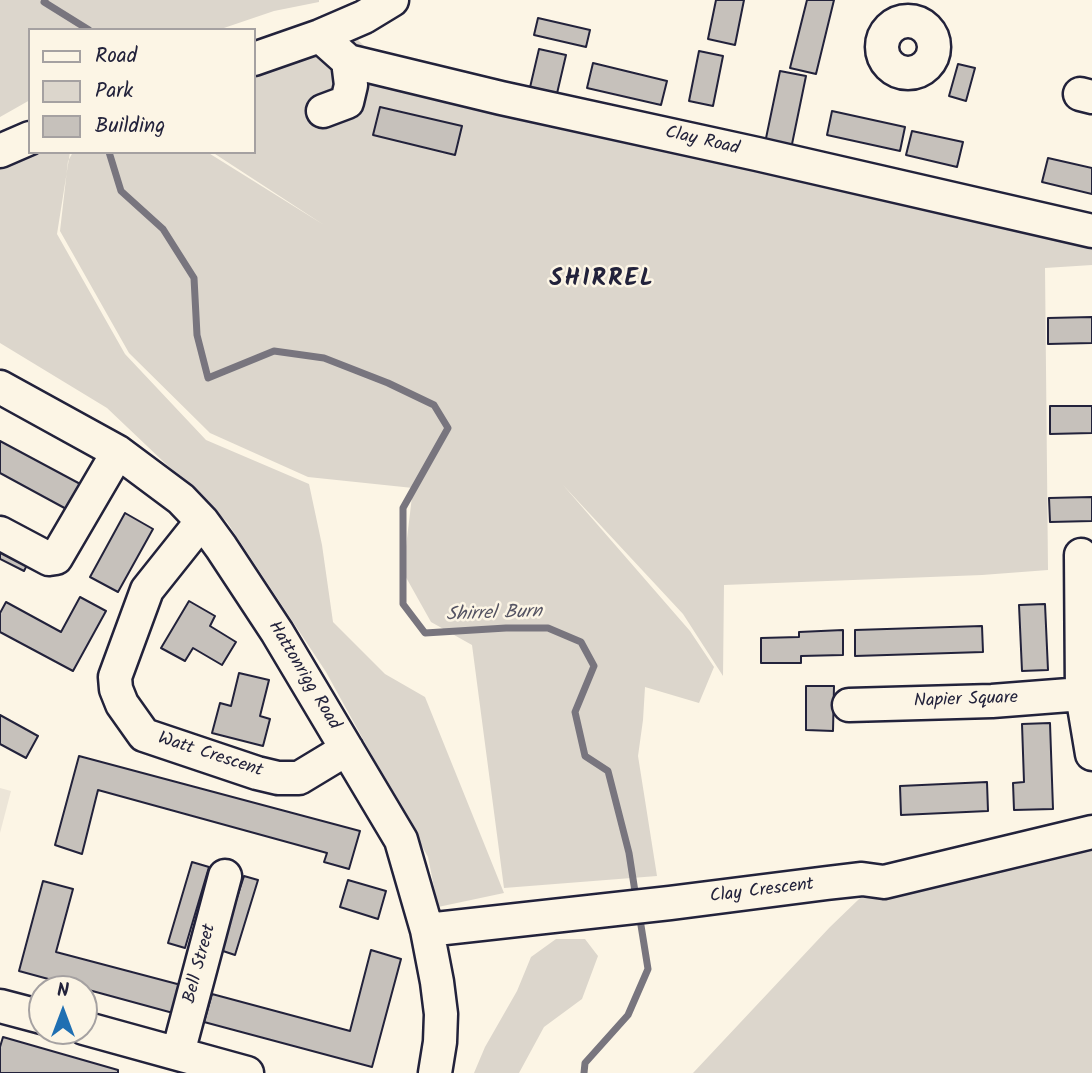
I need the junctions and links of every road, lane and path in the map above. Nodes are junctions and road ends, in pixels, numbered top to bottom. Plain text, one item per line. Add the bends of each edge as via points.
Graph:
1 (392, 0) edge
2 (320, 36) junction
3 (256, 58) edge
4 (348, 61) junction
5 (323, 111) dead end
6 (28, 139) edge
7 (0, 151) edge
8 (1092, 231) edge
9 (0, 387) edge
10 (118, 452) junction
11 (202, 521) junction
12 (0, 533) edge
13 (1076, 553) edge
14 (1082, 694) junction
15 (849, 705) dead end
16 (347, 749) junction
17 (1092, 754) edge
18 (1092, 832) edge
19 (225, 876) dead end
20 (427, 930) junction
21 (0, 1006) edge
22 (28, 1013) edge
23 (98, 1032) edge
24 (178, 1053) junction
25 (247, 1073) edge
26 (435, 1073) edge

1 - 2 street
2 - 3 street
2 - 4 street, Clay Road
4 - 5 street via 351,85 347,102
4 - 8 street, Clay Road
6 - 7 street
9 - 10 street, Hattonrigg Road
10 - 11 street, Hattonrigg Road via 181,499
10 - 12 street via 56,558 49,559
11 - 16 street, Hattonrigg Road via 277,632
11 - 16 street, Watt Crescent via 147,590 115,677 122,704 144,734 278,778 299,778
13 - 14 street
14 - 15 street, Napier Square
14 - 17 street
16 - 20 street, Hattonrigg Road via 401,840
18 - 20 street, Clay Crescent via 884,882 862,879
19 - 24 street, Bell Street
20 - 26 street, Hattonrigg Road via 441,1014
21 - 22 street
23 - 24 street
24 - 25 street

